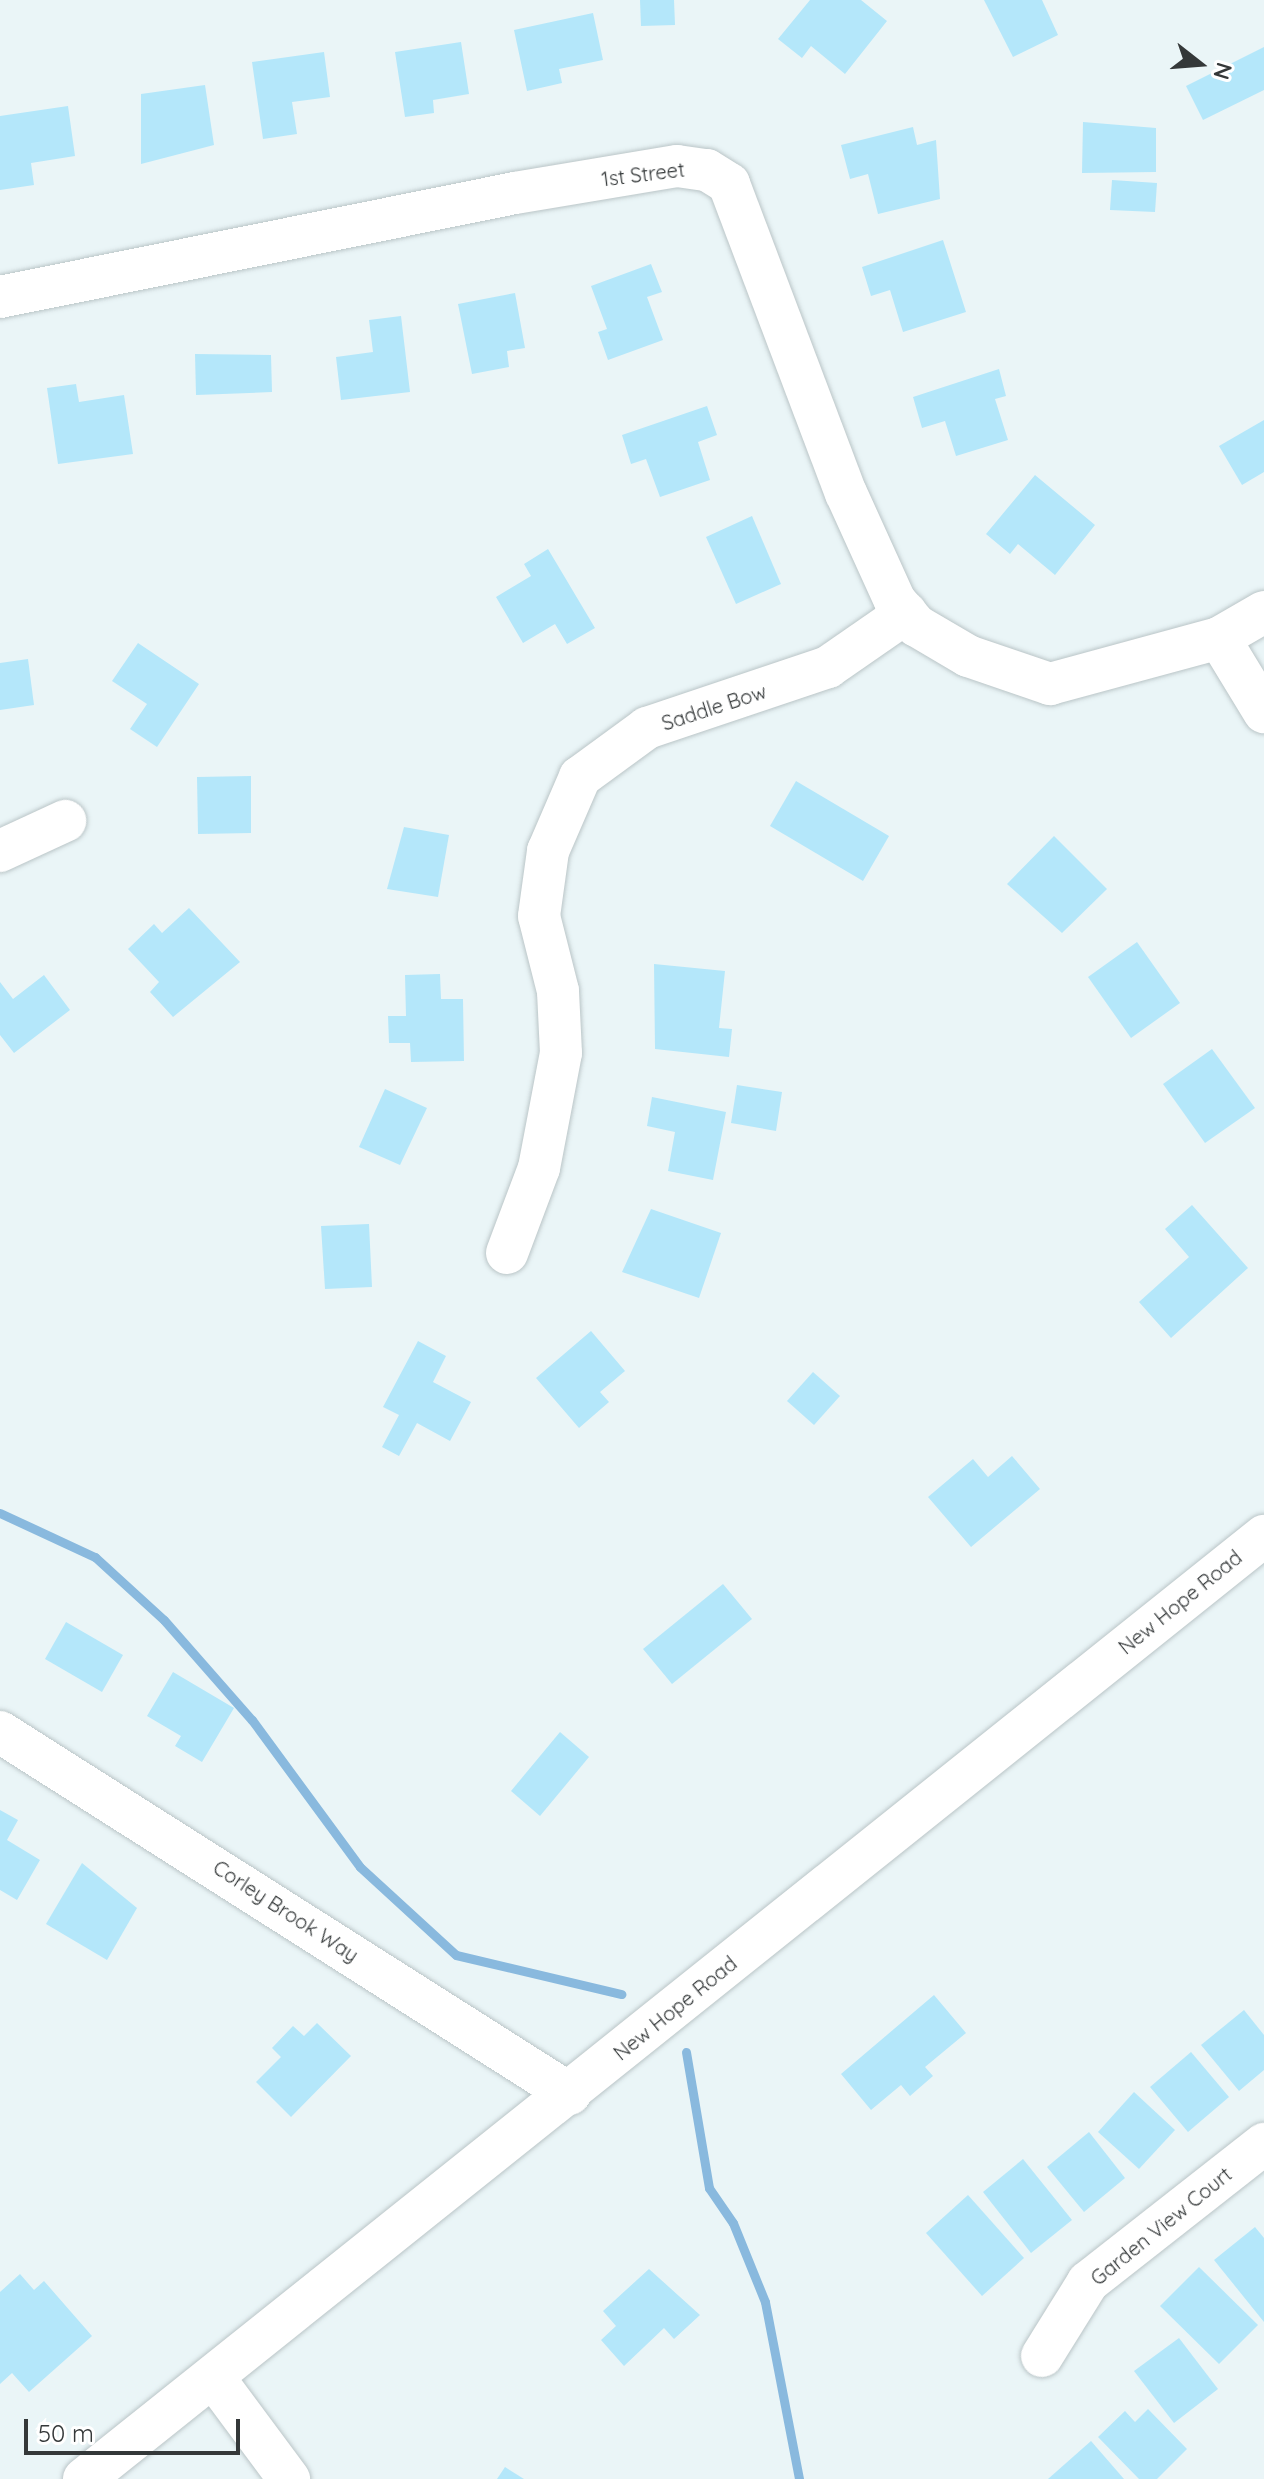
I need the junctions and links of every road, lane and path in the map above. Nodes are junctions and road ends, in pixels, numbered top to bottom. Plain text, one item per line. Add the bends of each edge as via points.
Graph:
1 (0, 297) edge
2 (1264, 612) edge
3 (906, 613) junction
4 (1219, 638) junction
5 (1264, 712) edge
6 (65, 821) dead end
7 (0, 851) edge
8 (507, 1253) dead end
9 (1264, 1536) edge
10 (0, 1732) edge
11 (570, 2094) junction
12 (1264, 2144) edge
13 (1042, 2356) dead end
14 (214, 2378) junction
15 (84, 2479) edge
16 (289, 2479) edge

1 - 3 street, 1st Street via 515,193 677,166 707,170 729,184 846,493
2 - 4 street
3 - 4 street, 1st Street via 968,656 1050,684
3 - 8 street, Saddle Bow via 828,667 647,728 580,777 548,851 539,916 558,991 561,1053 539,1168
4 - 5 street
6 - 7 street
9 - 11 street, New Hope Road
10 - 11 street, Corley Brook Way
11 - 14 street, New Hope Road
12 - 13 street, Garden View Court via 1088,2282
14 - 15 street, New Hope Road
14 - 16 street

